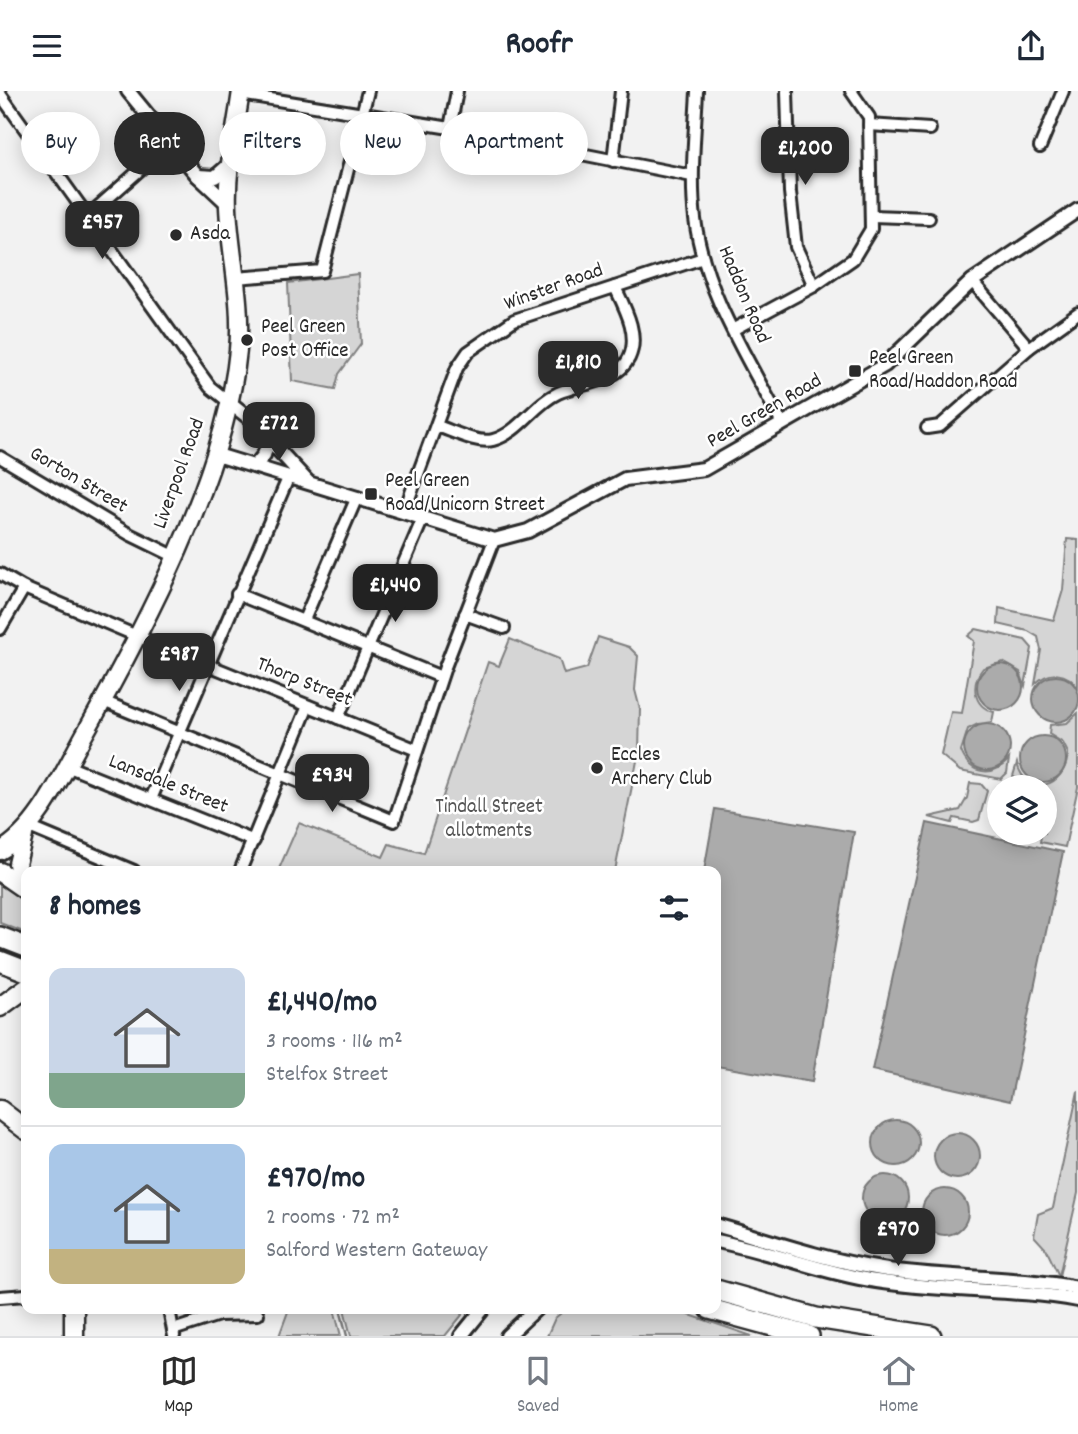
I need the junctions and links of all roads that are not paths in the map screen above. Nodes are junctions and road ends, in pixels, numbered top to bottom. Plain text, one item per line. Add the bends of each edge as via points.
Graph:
1 (128, 91) edge
2 (368, 91) edge
3 (457, 91) edge
4 (621, 91) edge
5 (697, 91) edge
6 (788, 91) edge
7 (851, 91) edge
8 (1063, 91) edge
9 (241, 92) edge
10 (0, 94) edge
11 (238, 112) edge
12 (343, 112) edge
13 (364, 112) edge
14 (453, 112) edge
15 (869, 125) junction
16 (930, 129) dead end
17 (1040, 147) dead end
18 (588, 156) edge
19 (613, 161) junction
20 (219, 174) edge
21 (134, 175) edge
22 (230, 175) edge
23 (347, 175) edge
24 (198, 176) junction
25 (692, 176) junction
26 (228, 204) junction
27 (1078, 210) edge
28 (89, 215) junction
29 (872, 216) junction
30 (929, 218) dead end
31 (703, 258) junction
32 (235, 278) junction
33 (972, 281) junction
34 (814, 286) junction
35 (615, 287) junction
36 (1078, 313) edge
37 (734, 329) junction
38 (1029, 348) junction
39 (229, 402) junction
40 (782, 424) junction
41 (436, 426) junction
42 (927, 428) dead end
43 (269, 440) junction
44 (214, 454) junction
45 (0, 457) edge
46 (255, 466) junction
47 (289, 477) junction
48 (307, 481) junction
49 (357, 497) junction
50 (404, 512) junction
51 (423, 517) junction
52 (494, 540) junction
53 (174, 556) junction
54 (0, 574) edge
55 (24, 588) junction
56 (237, 594) junction
57 (465, 614) junction
58 (304, 620) junction
59 (504, 628) dead end
60 (0, 629) edge
61 (137, 636) junction
62 (368, 647) junction
63 (207, 665) junction
64 (441, 677) junction
65 (103, 701) junction
66 (308, 706) junction
67 (338, 718) junction
68 (180, 733) junction
69 (417, 750) junction
70 (67, 766) junction
71 (280, 775) junction
72 (150, 799) junction
73 (26, 831) junction
74 (254, 841) junction
75 (0, 851) edge
76 (120, 866) edge
77 (242, 866) edge
78 (0, 872) edge
79 (21, 876) edge
80 (21, 886) edge
81 (21, 992) edge
82 (1, 1006) edge
83 (21, 1008) edge
84 (3, 1109) edge
85 (21, 1125) edge
86 (721, 1226) edge
87 (721, 1242) edge
88 (1078, 1287) edge
89 (721, 1291) edge
90 (21, 1295) edge
91 (0, 1297) edge
92 (1078, 1300) edge
93 (721, 1312) edge
94 (74, 1314) edge
95 (170, 1314) edge
96 (227, 1314) edge
97 (479, 1314) edge
98 (531, 1314) edge
99 (532, 1314) edge
100 (173, 1333) edge
101 (74, 1336) edge
102 (461, 1336) edge
103 (507, 1336) edge
104 (517, 1336) edge
105 (809, 1336) edge
106 (931, 1336) edge

1 - 24 street
2 - 13 street
3 - 14 street
4 - 19 street
5 - 25 street, Haddon Road
6 - 34 street via 796,247
7 - 15 street via 869,117
8 - 17 street
9 - 11 main road, Liverpool Road
9 - 12 street
10 - 28 street
15 - 16 street
15 - 29 street
18 - 19 street
19 - 25 street
20 - 24 street
21 - 28 street
22 - 26 main road, Liverpool Road
23 - 32 street via 322,271
24 - 26 street
25 - 31 street, Haddon Road
26 - 32 main road, Liverpool Road
27 - 33 street, Peel Green Road
28 - 39 street via 210,387
29 - 30 street
29 - 34 street via 871,229 853,259
31 - 35 street, Winster Road
31 - 37 street, Haddon Road
32 - 39 main road, Liverpool Road via 239,338
33 - 38 street
33 - 40 street, Peel Green Road via 885,365
34 - 37 street
35 - 41 street, Winster Road via 514,320 482,340 457,368
35 - 41 street via 632,328 630,356 618,371 555,394 494,440 481,441
36 - 38 street
37 - 40 street, Haddon Road
38 - 42 street via 940,426
39 - 43 street
39 - 44 main road, Liverpool Road
40 - 52 street, Peel Green Road via 704,469 625,479 528,531
41 - 50 street, Winster Road
43 - 46 street
43 - 48 street
44 - 46 street
44 - 53 main road, Liverpool Road
45 - 53 street, Gorton Street
46 - 47 street
47 - 48 street
47 - 56 street
48 - 49 street
49 - 50 street
49 - 58 street
50 - 51 street
51 - 52 street
51 - 62 street
52 - 57 street
53 - 61 main road, Liverpool Road
54 - 55 street, Thorp Street
55 - 60 street
55 - 61 street, Thorp Street
56 - 58 street
56 - 63 street
57 - 59 street
57 - 64 street
58 - 62 street
61 - 63 street, Thorp Street
61 - 65 main road, Liverpool Road
62 - 64 street
62 - 67 street
63 - 66 street, Thorp Street
63 - 68 street
64 - 69 street
65 - 68 street
65 - 70 main road, Liverpool Road
66 - 67 street, Thorp Street
66 - 71 street
67 - 69 street, Thorp Street
68 - 71 street
68 - 72 street
69 - 71 street via 394,821
70 - 72 street, Lansdale Street
70 - 73 main road, Liverpool Road
71 - 74 street
72 - 74 street, Lansdale Street
73 - 75 main road, Liverpool Road
73 - 76 street
73 - 79 main road, Liverpool Road via 17,864
74 - 77 street
78 - 80 highway
81 - 82 highway
82 - 83 highway
84 - 85 highway
86 - 88 street via 880,1269
87 - 92 street via 872,1281
89 - 106 highway via 816,1318
90 - 91 street
93 - 105 highway
94 - 101 highway
95 - 100 street
96 - 100 street
97 - 102 street
98 - 103 street
99 - 104 street

